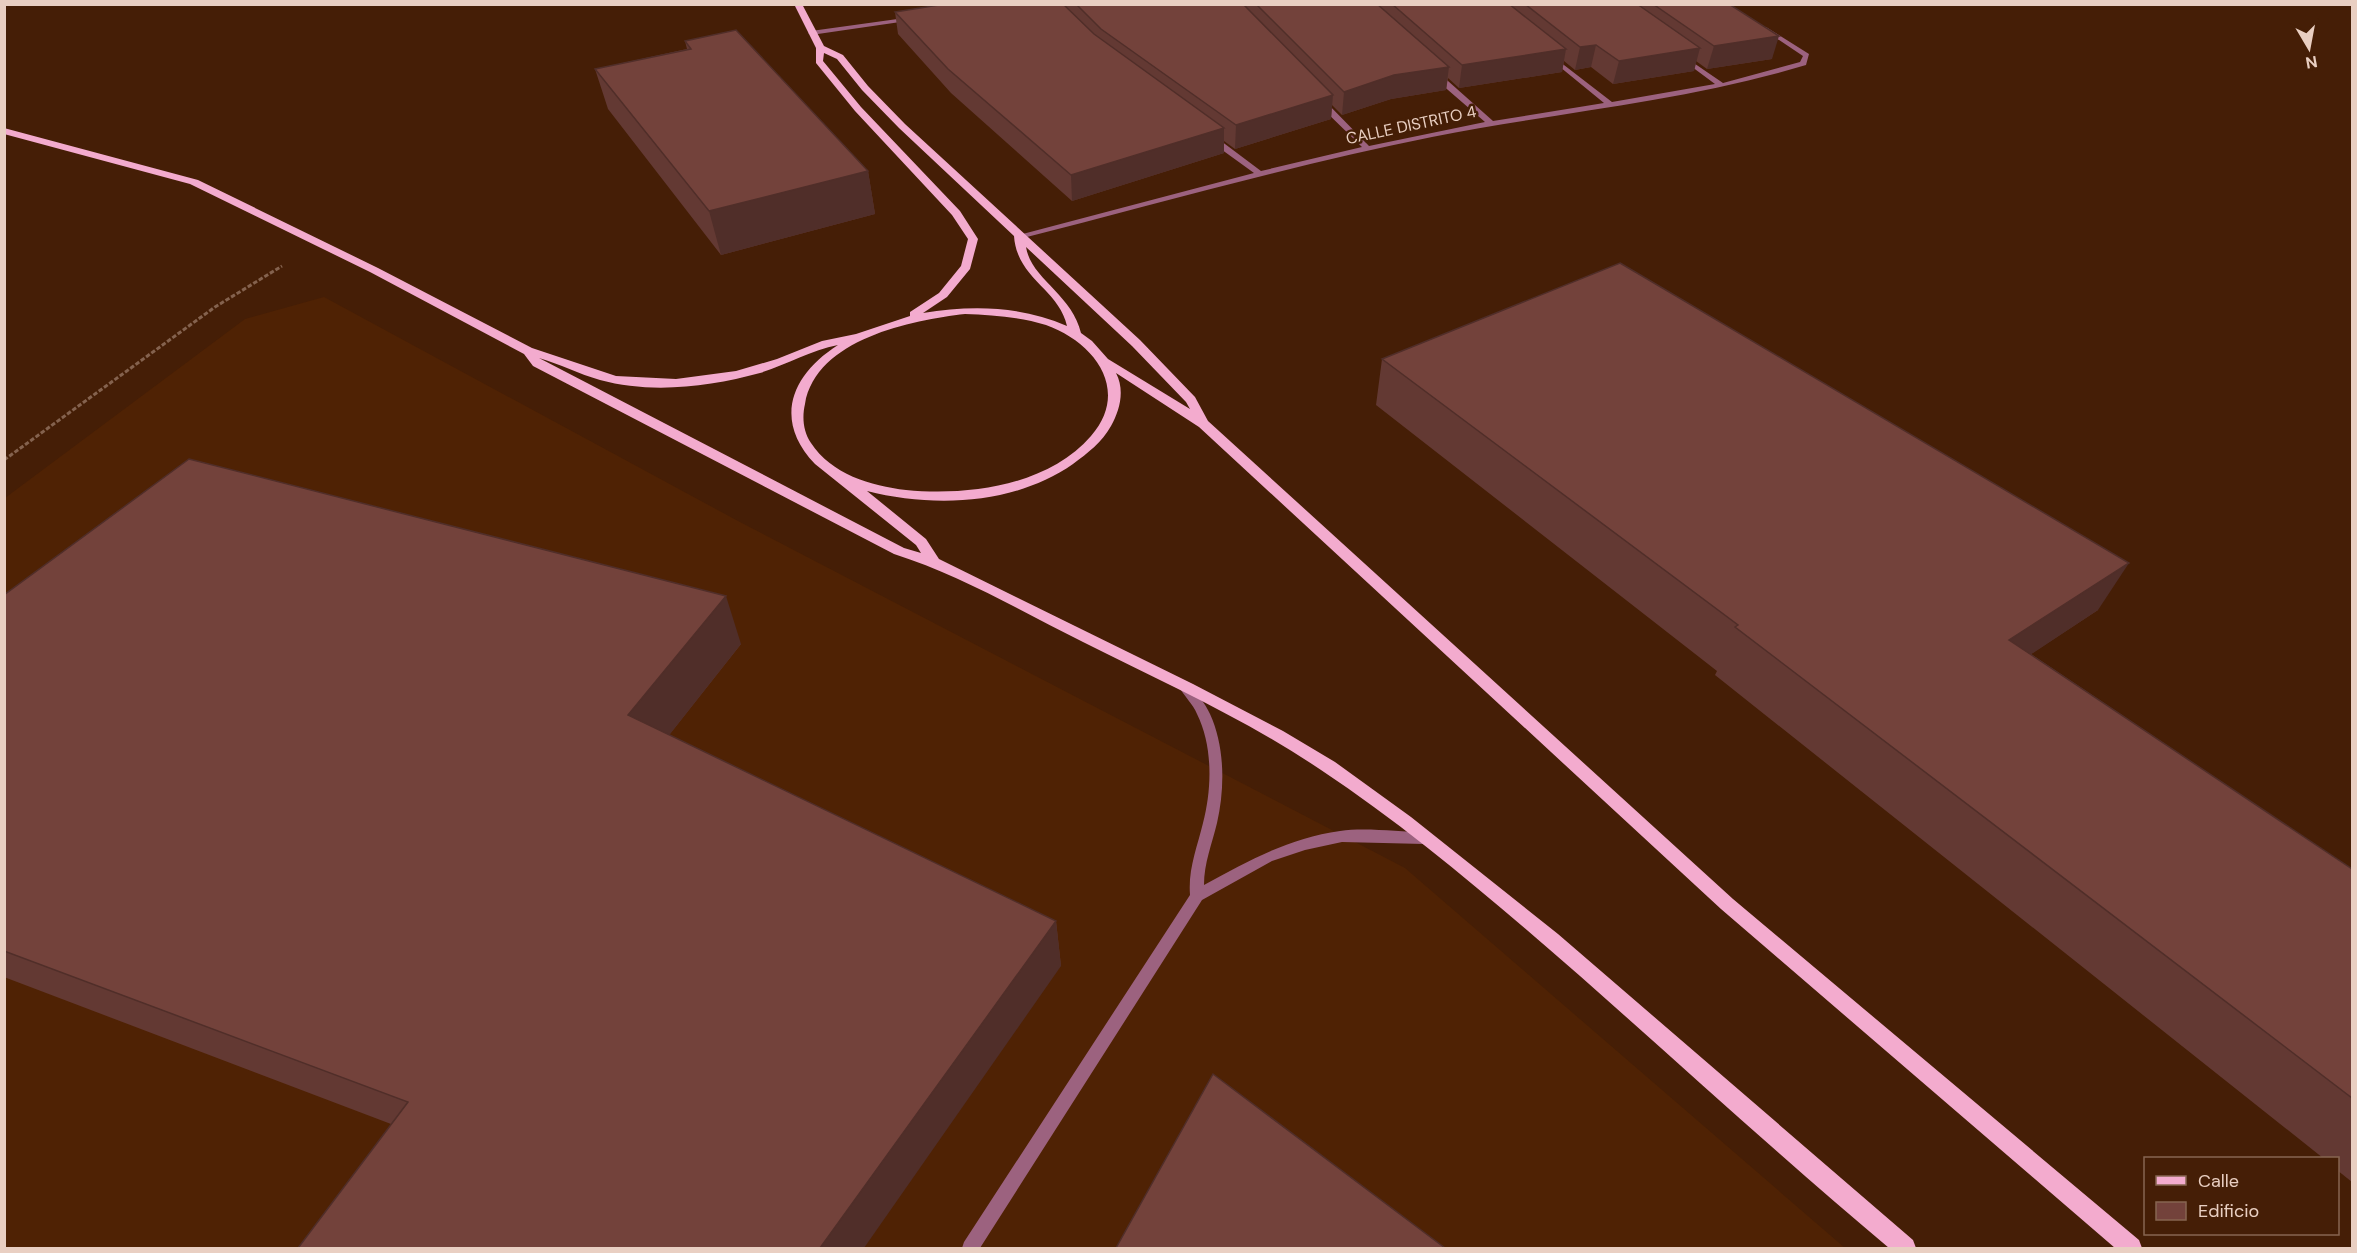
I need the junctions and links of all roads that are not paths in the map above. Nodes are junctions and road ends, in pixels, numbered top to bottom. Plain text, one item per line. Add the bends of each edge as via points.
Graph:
1 (798, 4) edge
2 (917, 19) edge
3 (1757, 24) edge
4 (811, 33) junction
5 (820, 48) junction
6 (1674, 51) edge
7 (1547, 54) edge
8 (1428, 68) edge
9 (1721, 85) junction
10 (1317, 98) edge
11 (1610, 104) junction
12 (1491, 123) junction
13 (4, 131) edge
14 (1203, 131) edge
15 (1367, 148) junction
16 (1260, 174) junction
17 (1019, 236) junction
18 (904, 320) junction
19 (1075, 334) junction
20 (858, 337) junction
21 (528, 351) junction
22 (1106, 362) junction
23 (1204, 424) junction
24 (840, 476) junction
25 (934, 562) junction
26 (1185, 687) junction
27 (1424, 838) junction
28 (1197, 896) junction
29 (970, 1248) edge
30 (1905, 1248) edge
31 (2131, 1248) edge

1 - 4 main road
2 - 4 street
3 - 9 street, CALLE DISTRITO 4 via 1808,55 1803,63 1786,69
4 - 5 main road
5 - 17 main road via 840,57 902,126
5 - 18 main road via 819,61 829,75 956,213 973,239 966,267 943,295
6 - 9 street
7 - 11 street
8 - 12 street
9 - 11 street, CALLE DISTRITO 4
10 - 15 street
11 - 12 street, CALLE DISTRITO 4
12 - 15 street, CALLE DISTRITO 4
13 - 21 main road via 194,182
14 - 16 street
15 - 16 street, CALLE DISTRITO 4
16 - 17 street, CALLE DISTRITO 4
17 - 19 main road via 1019,248 1029,270 1059,300 1074,322
17 - 23 main road via 1169,376 1191,400
18 - 19 main road via 965,311 996,312 1025,316
18 - 20 main road
19 - 22 main road
20 - 21 main road via 736,374 667,384 587,373 550,356
20 - 24 main road via 812,373 800,394 796,416 802,438 816,459
21 - 25 main road via 537,363 691,444 899,551
22 - 23 main road
22 - 24 main road via 1115,387 1112,414 1094,441 1064,465 1024,483 976,495 926,498 880,491
23 - 31 main road via 1727,904
24 - 25 main road via 921,543
25 - 26 main road
26 - 27 main road via 1327,766
26 - 28 street via 1203,713 1216,777 1215,803 1195,874
27 - 28 street via 1342,836 1305,844 1267,857
27 - 30 main road via 1616,995
28 - 29 street

